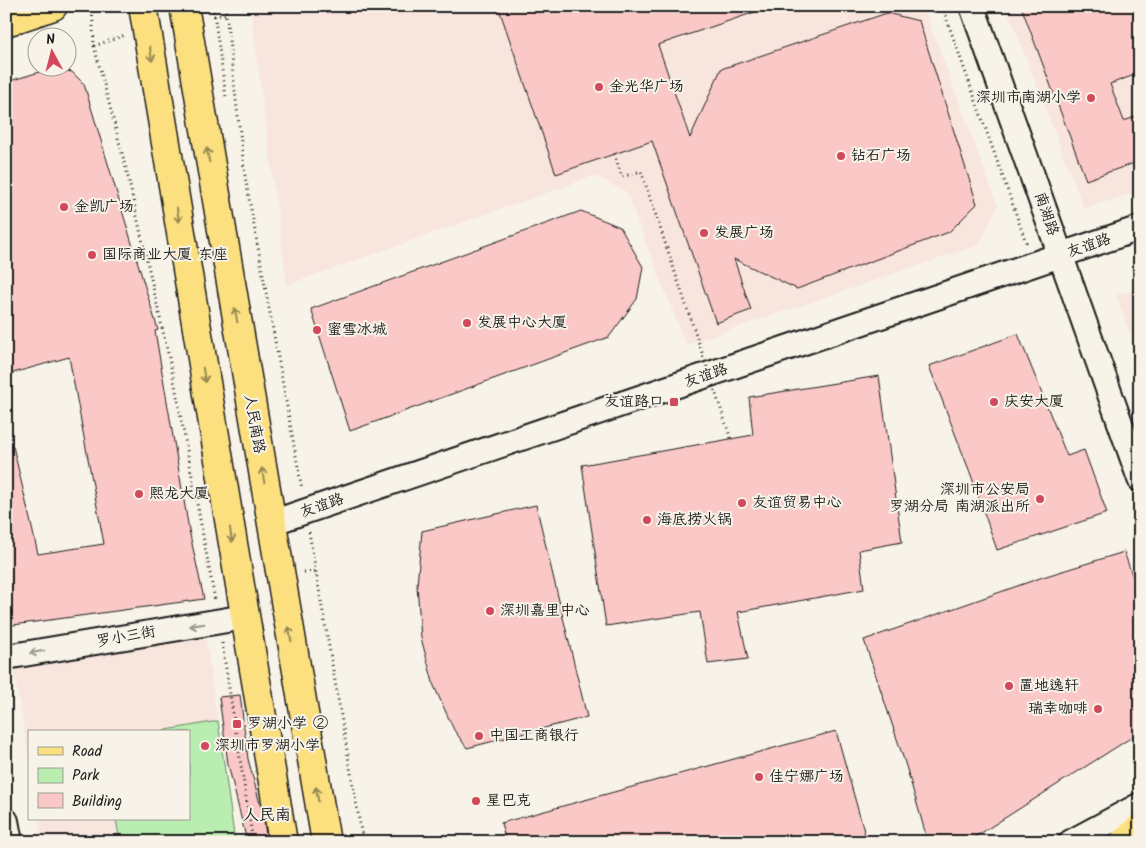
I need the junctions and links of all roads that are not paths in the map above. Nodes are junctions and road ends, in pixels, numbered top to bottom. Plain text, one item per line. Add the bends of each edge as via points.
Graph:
1 (53, 6) edge
2 (143, 6) edge
3 (184, 6) edge
4 (972, 6) edge
5 (6, 22) edge
6 (1140, 228) edge
7 (1061, 256) junction
8 (1140, 478) edge
9 (271, 523) junction
10 (245, 617) junction
11 (6, 657) edge
12 (1140, 805) edge
13 (6, 821) edge
14 (1140, 828) edge
15 (1140, 840) edge
16 (10, 842) edge
17 (283, 842) edge
18 (326, 842) edge
19 (1071, 842) edge
20 (1124, 842) edge
21 (1134, 842) edge

1 - 5 main road
2 -> 10 main road
9 -> 3 main road, 人民南路
4 - 7 street, 南湖路
6 - 7 street, 友谊路
7 - 8 street, 南湖路
7 - 9 street, 友谊路 via 303,500
18 -> 9 main road, 人民南路
10 -> 11 street, 罗小三街
10 - 17 main road
12 - 19 street
13 - 16 street
14 - 20 main road
15 - 21 main road

